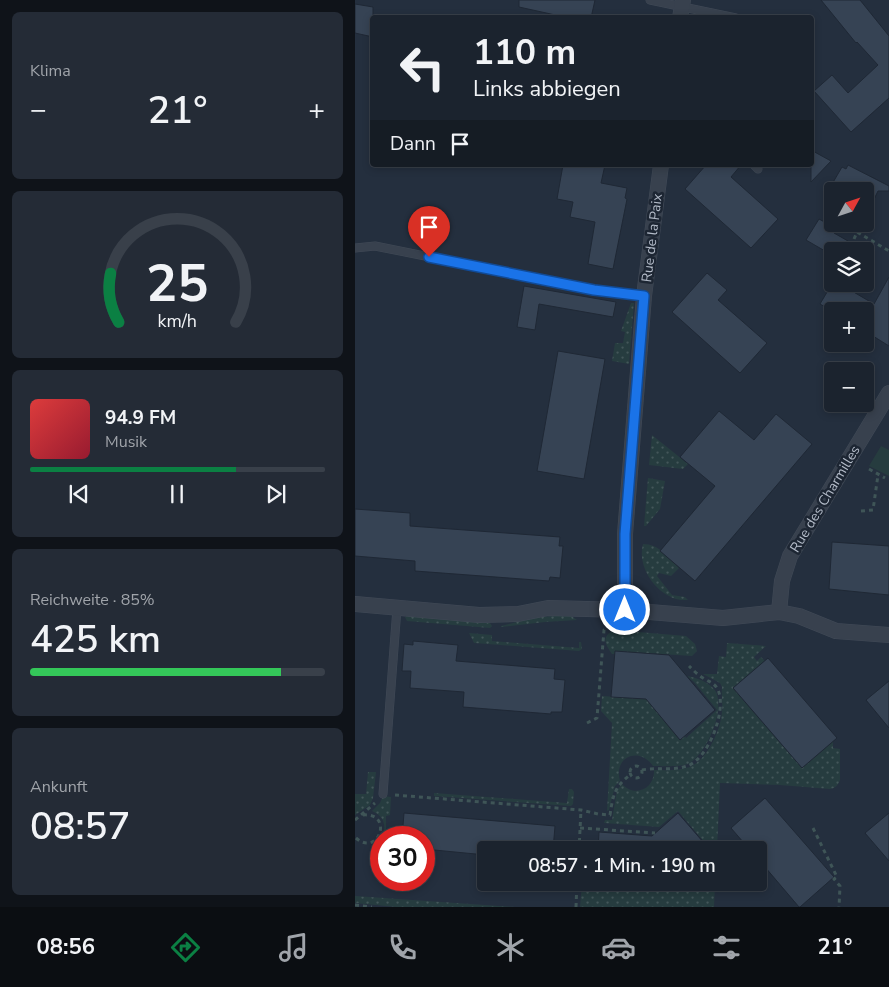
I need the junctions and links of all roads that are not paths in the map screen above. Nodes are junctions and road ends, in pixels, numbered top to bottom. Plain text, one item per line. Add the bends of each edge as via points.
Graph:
1 (650, 0) edge
2 (682, 8) edge
3 (732, 15) edge
4 (661, 167) edge
5 (355, 248) edge
6 (644, 296) junction
7 (889, 393) edge
8 (355, 604) edge
9 (397, 608) junction
10 (625, 610) junction
11 (779, 612) junction
12 (889, 635) edge
13 (383, 794) road end

1 - 2 lane
2 - 3 lane
4 - 6 street, Rue de la Paix
5 - 6 lane via 375,246 594,290
6 - 10 street, Rue de la Paix via 625,534
7 - 11 street, Rue des Charmilles via 790,556 782,581
8 - 9 street
9 - 10 street via 479,615 518,614 548,608
9 - 13 lane
10 - 11 street via 723,618
11 - 12 street via 799,616 836,631

